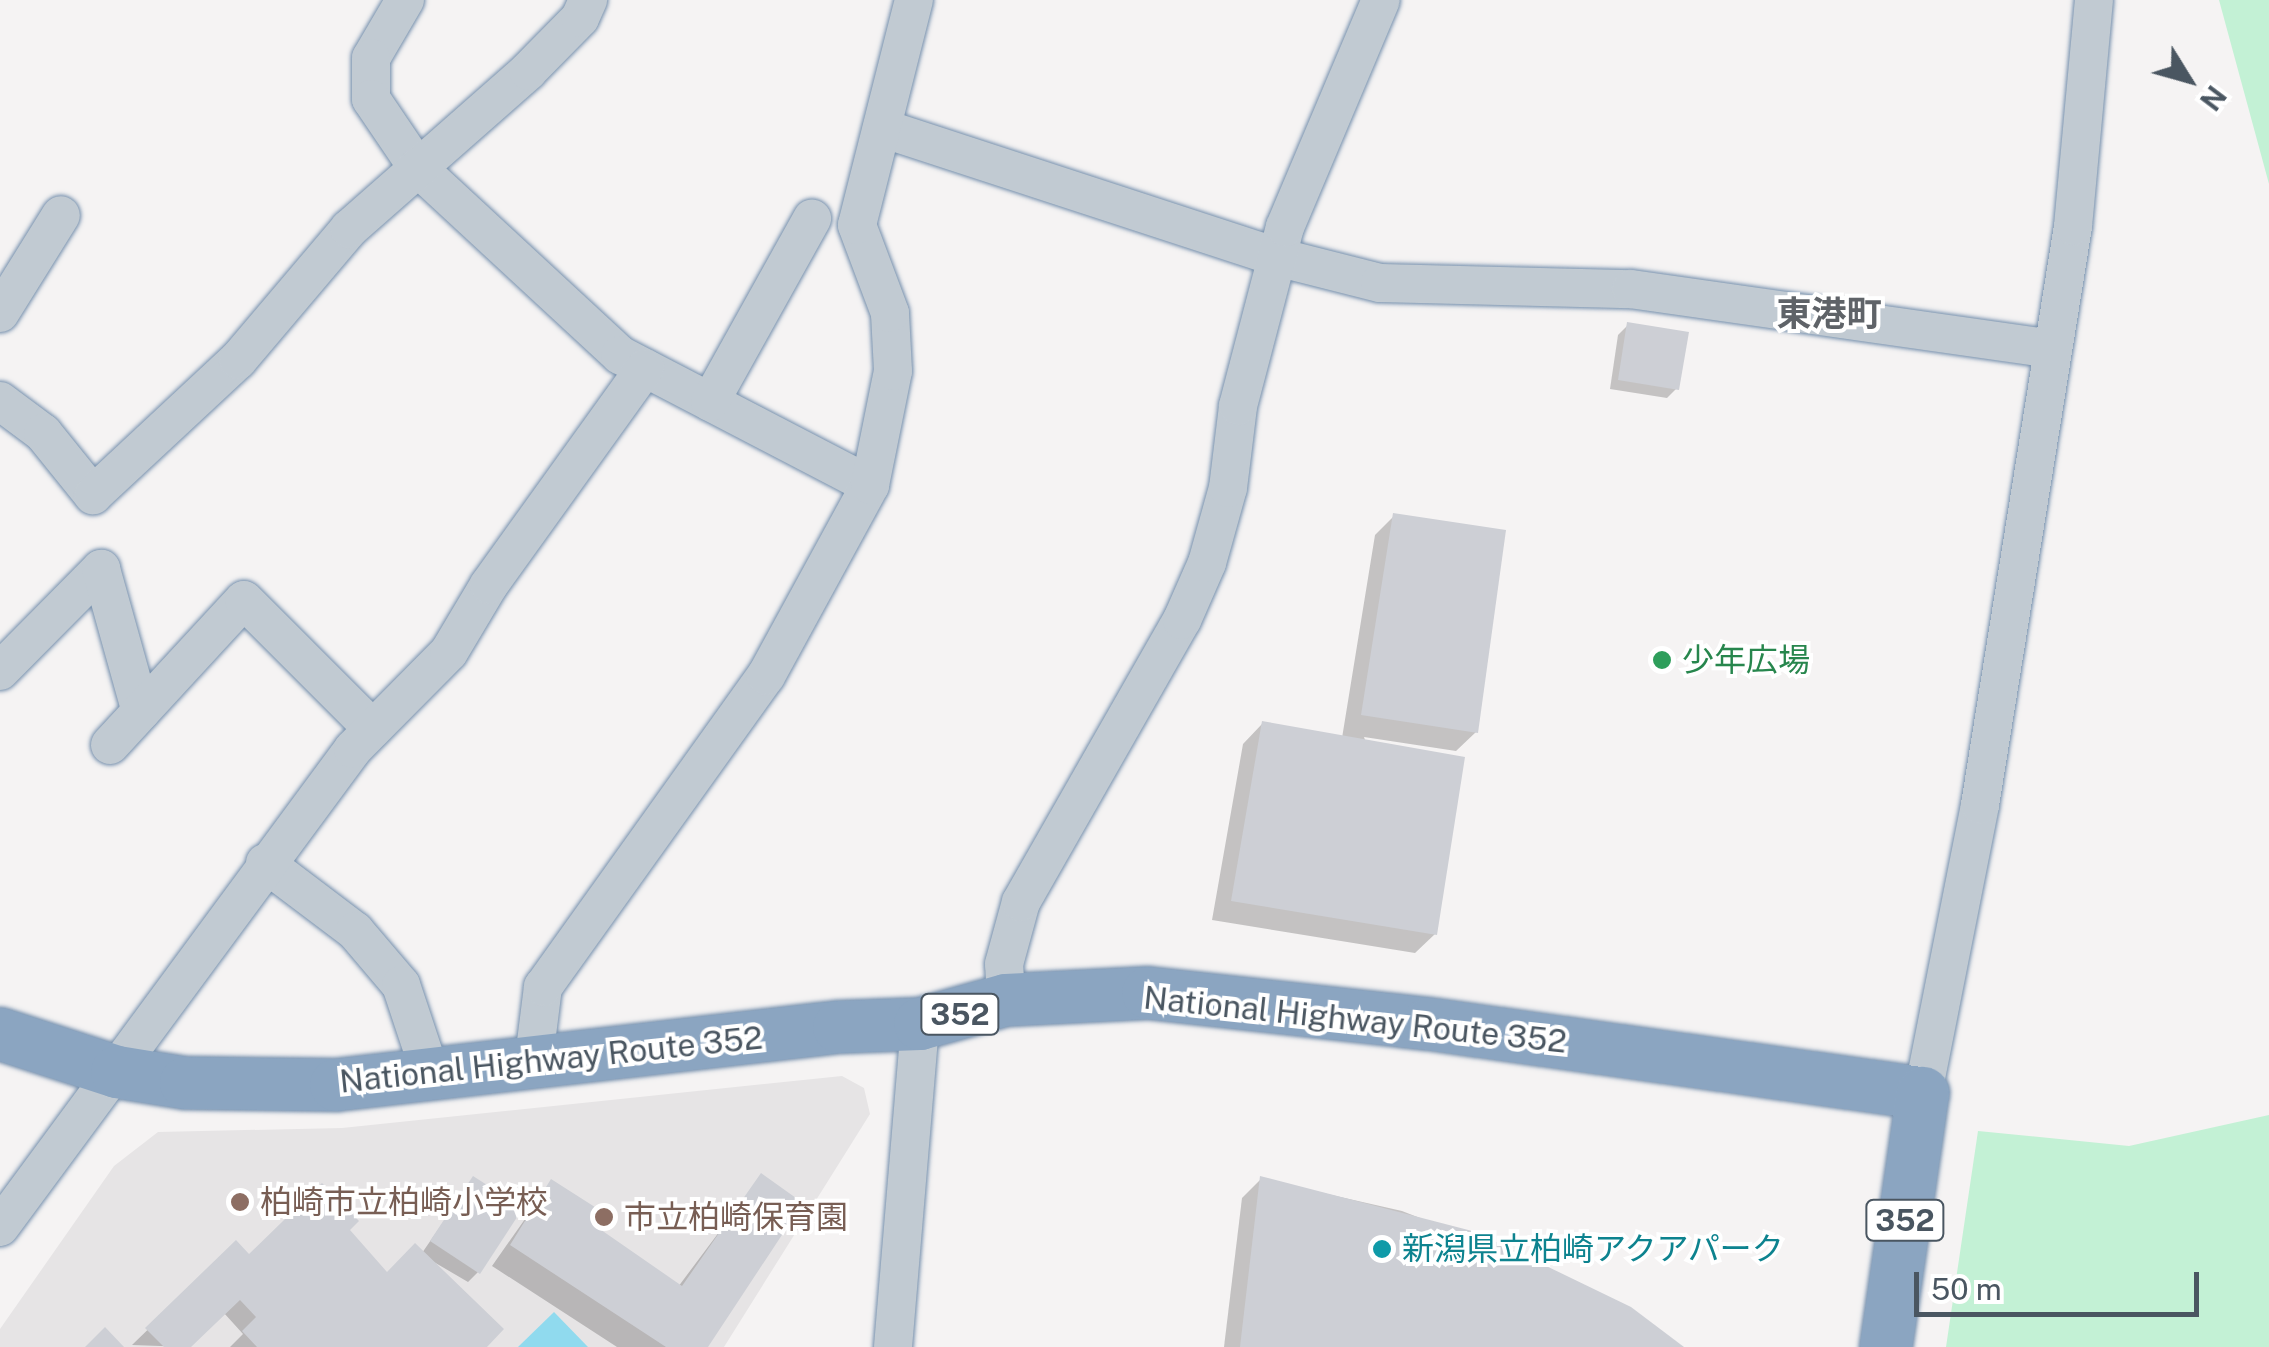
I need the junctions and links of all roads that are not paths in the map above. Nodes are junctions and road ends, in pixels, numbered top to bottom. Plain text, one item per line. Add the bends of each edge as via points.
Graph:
1 (405, 0) edge
2 (588, 0) edge
3 (914, 0) edge
4 (1381, 0) edge
5 (2094, 0) edge
6 (882, 128) junction
7 (417, 167) junction
8 (61, 215) dead end
9 (812, 219) dead end
10 (1277, 257) junction
11 (0, 312) edge
12 (2052, 349) junction
13 (645, 368) junction
14 (0, 401) edge
15 (710, 402) junction
16 (870, 485) junction
17 (0, 671) edge
18 (141, 712) junction
19 (373, 729) junction
20 (110, 745) dead end
21 (265, 863) junction
22 (1006, 1000) junction
23 (920, 1024) junction
24 (0, 1034) edge
25 (533, 1066) junction
26 (117, 1072) junction
27 (432, 1076) junction
28 (1923, 1093) junction
29 (0, 1227) edge
30 (894, 1347) edge
31 (1886, 1347) edge

1 - 7 street via 371,58 371,99
2 - 7 street via 580,18 528,71
3 - 6 street
4 - 10 street
5 - 12 street via 2073,226
6 - 10 street
6 - 16 street via 858,225 890,313 891,387
7 - 13 street via 620,355
7 - 14 street via 350,229 238,360 93,495 43,433
8 - 11 street
9 - 15 street
10 - 12 street via 1380,283 1630,290
10 - 22 street via 1207,563 1022,902 1004,964
12 - 28 street via 1980,805
13 - 15 street
13 - 19 street via 489,584 449,652
15 - 16 street
16 - 25 street via 766,676 543,987
17 - 18 street via 102,569
18 - 19 street via 244,600
18 - 20 street
19 - 21 street
21 - 26 street
21 - 27 street via 354,931 402,986
22 - 23 highway, National Highway Route 352 / 352
22 - 28 highway, National Highway Route 352 / 352 via 1148,993 1236,1000
23 - 25 highway, National Highway Route 352 / 352 via 839,1027
23 - 30 street
24 - 26 highway, National Highway Route 352 / 352
25 - 27 highway, National Highway Route 352 / 352
26 - 27 highway, National Highway Route 352 / 352 via 250,1086
26 - 29 street
28 - 31 highway, 352

